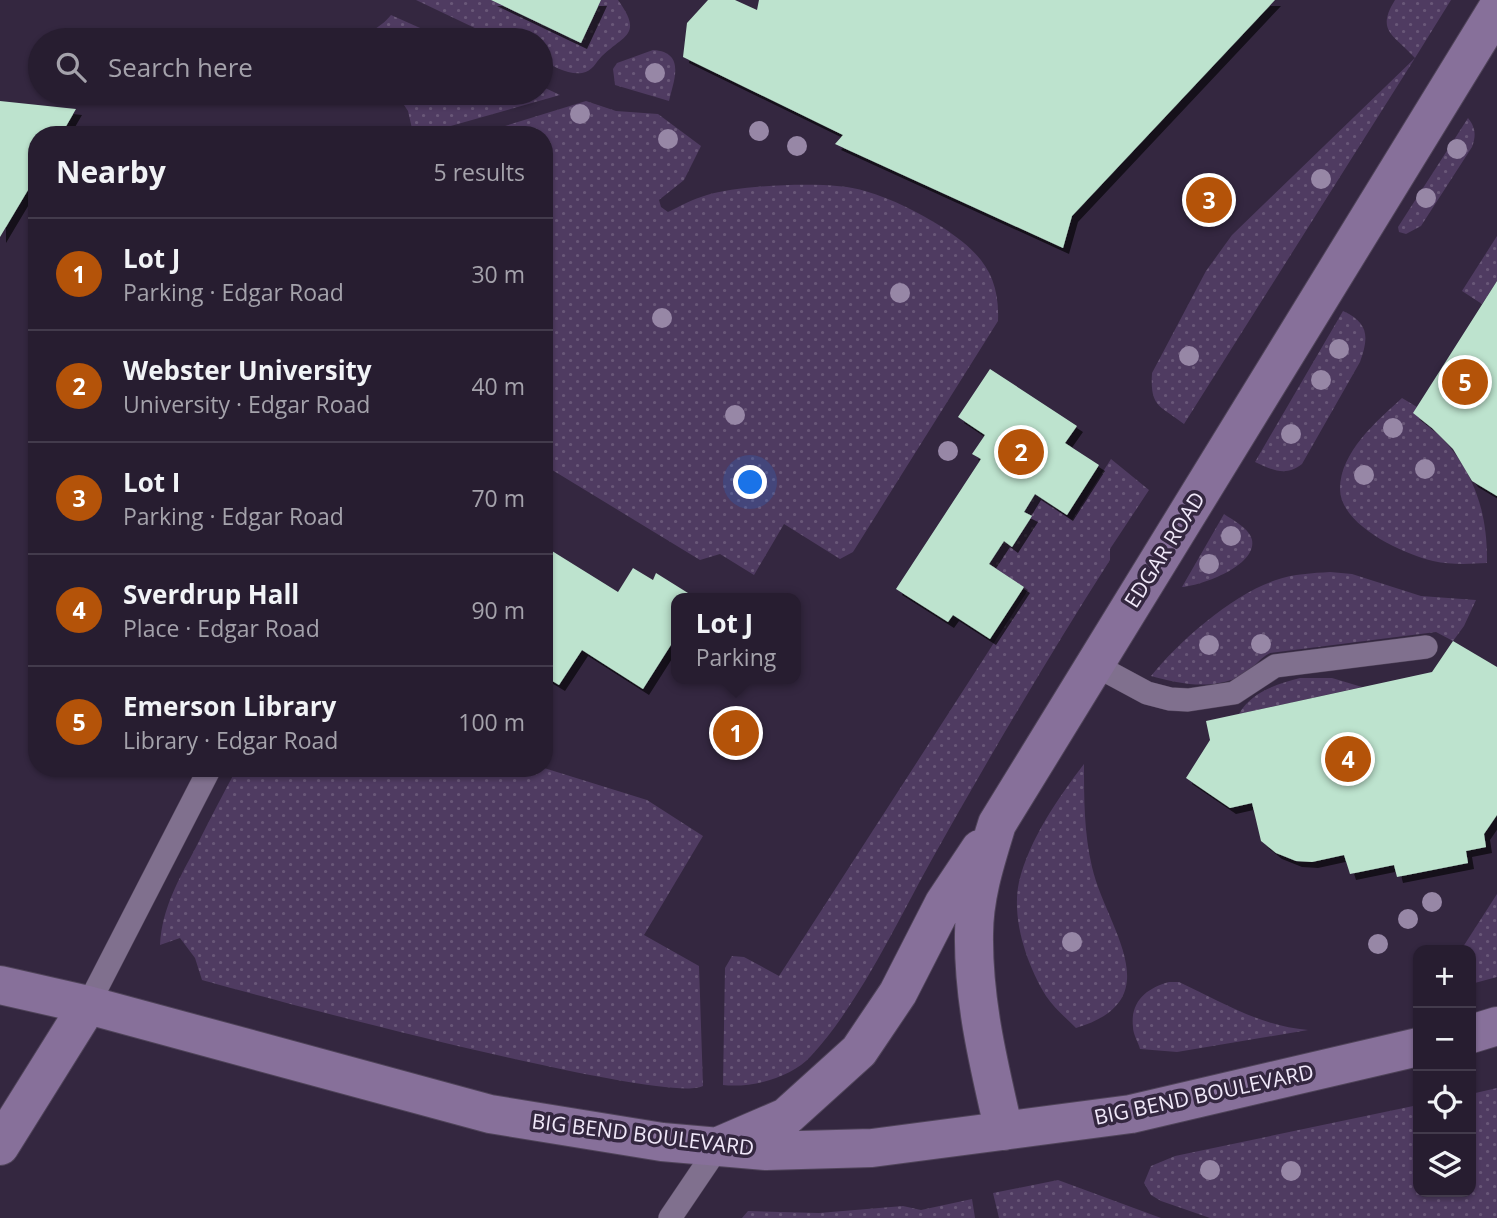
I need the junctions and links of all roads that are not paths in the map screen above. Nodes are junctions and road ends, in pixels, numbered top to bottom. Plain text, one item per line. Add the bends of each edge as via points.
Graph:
1 (1497, 9) edge
2 (1426, 647) dead end
3 (1095, 665) junction
4 (205, 777) edge
5 (997, 824) junction
6 (0, 985) edge
7 (88, 1005) junction
8 (1497, 1026) edge
9 (1476, 1032) edge
10 (1413, 1048) edge
11 (1004, 1131) junction
12 (0, 1146) edge
13 (718, 1147) junction
14 (670, 1218) edge

1 - 3 main road, EDGAR ROAD
2 - 3 lane via 1275,666 1234,693 1188,700 1147,693
3 - 5 main road, EDGAR ROAD
4 - 7 lane
5 - 11 main road, EDGAR ROAD via 980,882 974,934 980,1028
5 - 13 main road via 944,902 898,993 859,1051 786,1117
6 - 7 main road, BIG BEND BOULEVARD
7 - 12 main road
7 - 13 main road, BIG BEND BOULEVARD via 490,1114
8 - 9 main road
10 - 11 main road, BIG BEND BOULEVARD via 1131,1114
11 - 13 main road, BIG BEND BOULEVARD via 872,1148 766,1151
13 - 14 lane

